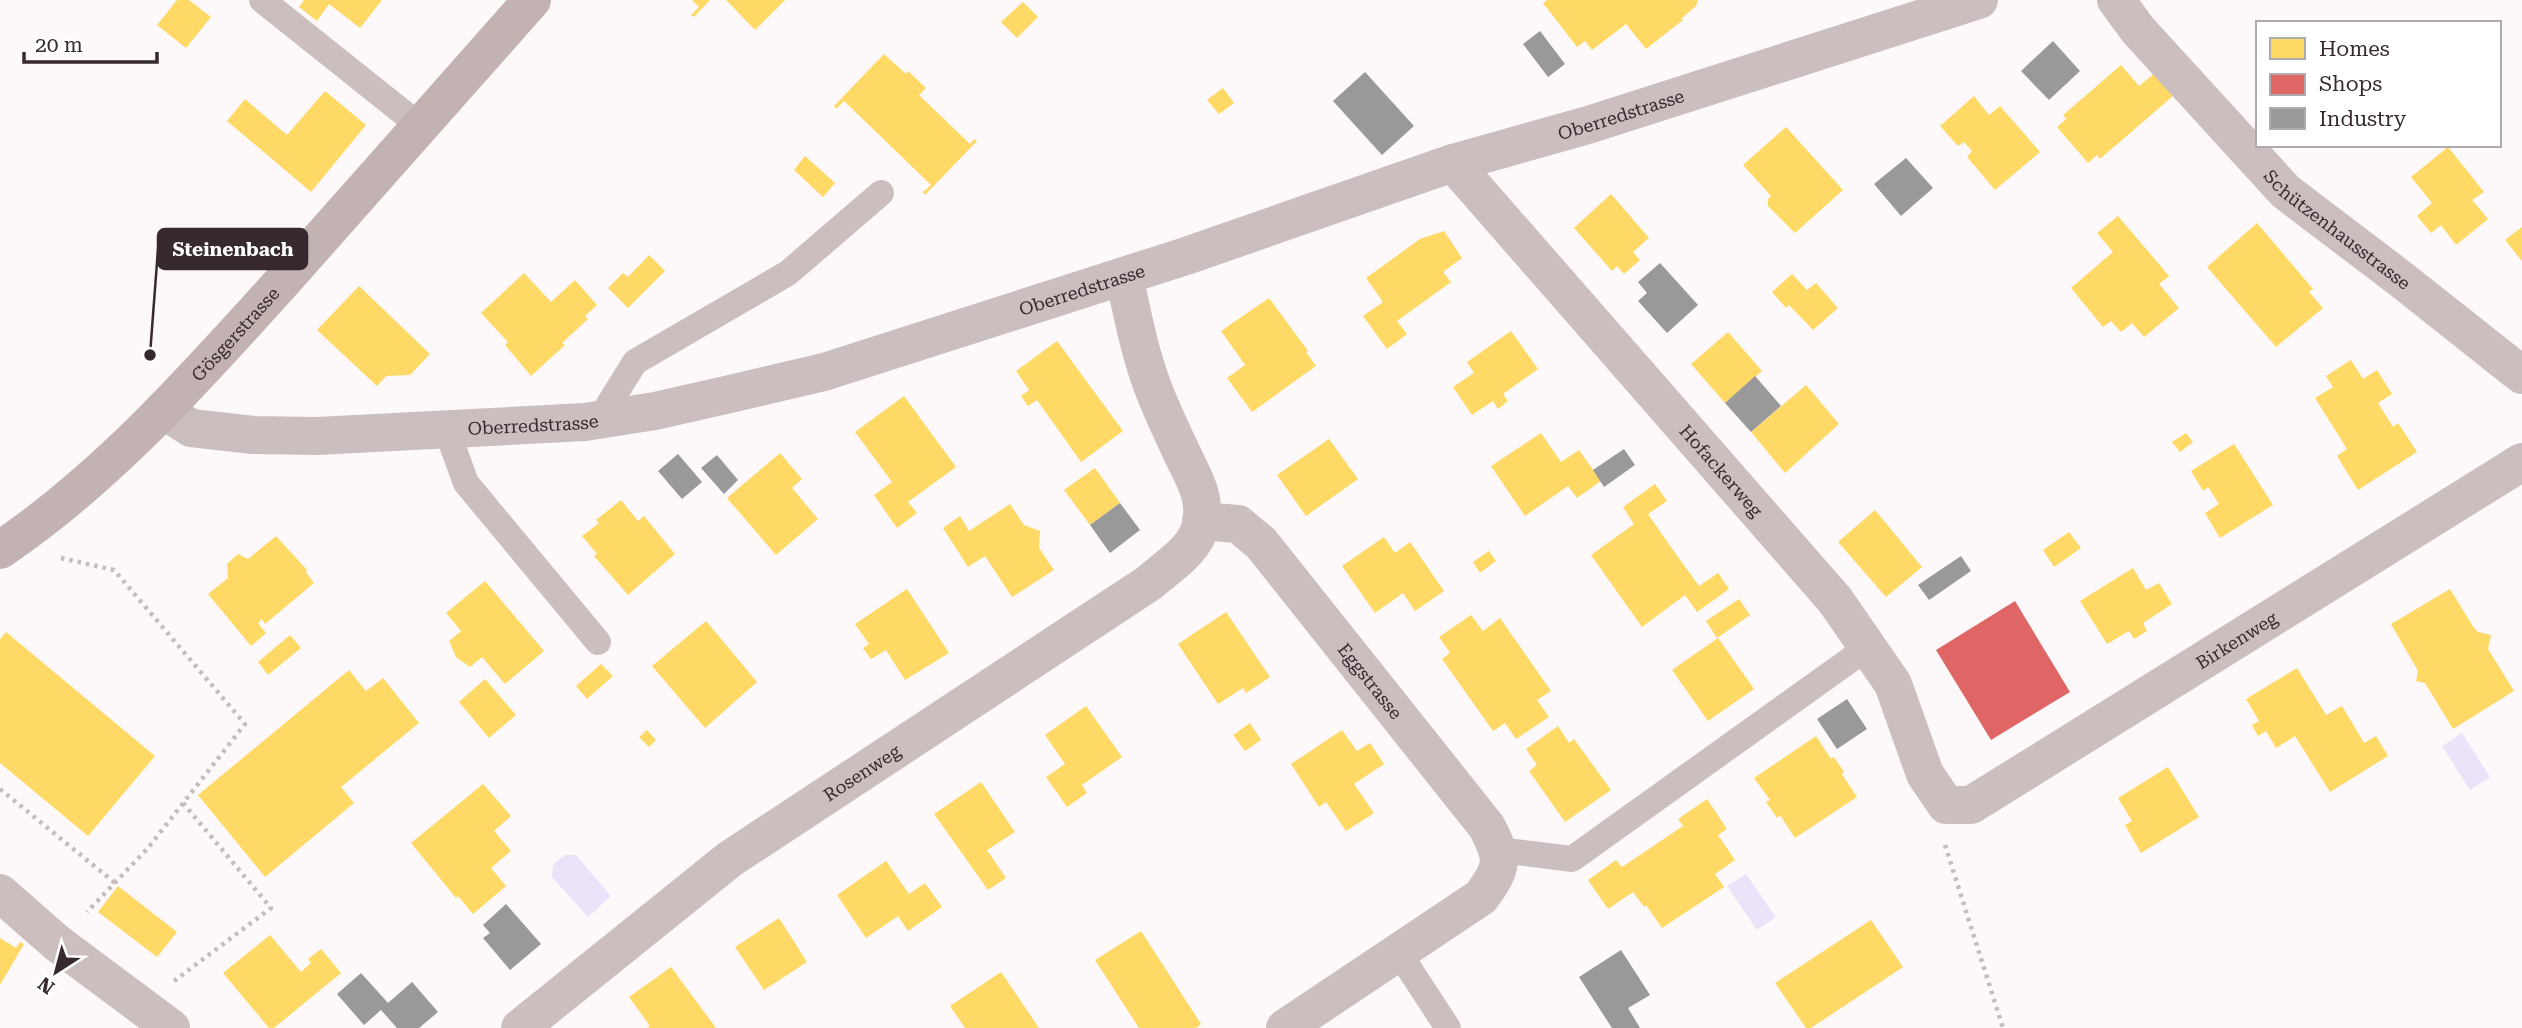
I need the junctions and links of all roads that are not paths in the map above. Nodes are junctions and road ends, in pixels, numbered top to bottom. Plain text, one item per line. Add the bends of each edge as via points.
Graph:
1 (262, 0) edge
2 (532, 0) edge
3 (1979, 0) edge
4 (2116, 0) edge
5 (421, 126) junction
6 (1453, 163) junction
7 (881, 192) dead end
8 (1124, 276) junction
9 (2522, 375) edge
10 (163, 410) junction
11 (599, 420) junction
12 (446, 428) junction
13 (2522, 462) edge
14 (1201, 521) junction
15 (4, 548) edge
16 (598, 642) dead end
17 (1868, 647) junction
18 (1946, 805) joint
19 (1500, 850) junction
20 (0, 894) edge
21 (1399, 953) junction
22 (171, 1028) edge
23 (520, 1028) edge
24 (1286, 1028) edge
25 (1448, 1028) edge

1 - 5 lane
2 - 5 main road, Gösgerstrasse
3 - 6 street, Oberredstrasse
4 - 9 street, Schützenhausstrasse via 2285,191
5 - 10 main road, Gösgerstrasse
6 - 8 street, Oberredstrasse
6 - 17 street, Hofackerweg via 1835,600
7 - 11 lane via 788,273 635,362
8 - 11 street, Oberredstrasse via 824,372
8 - 14 street via 1152,383 1199,487
10 - 12 street, Oberredstrasse via 191,428 253,435
10 - 15 main road, Gösgerstrasse via 93,478
11 - 12 street, Oberredstrasse
12 - 16 lane via 466,483
13 - 18 street, Birkenweg via 1971,805
14 - 19 street, Eggstrasse via 1238,524 1261,543 1487,827
14 - 23 street, Rosenweg via 1189,548 1149,583 730,859
17 - 18 street, Hofackerweg via 1894,684 1925,774
17 - 19 lane via 1572,859
19 - 21 street via 1497,874 1482,897
20 - 22 street
21 - 24 street
21 - 25 lane

